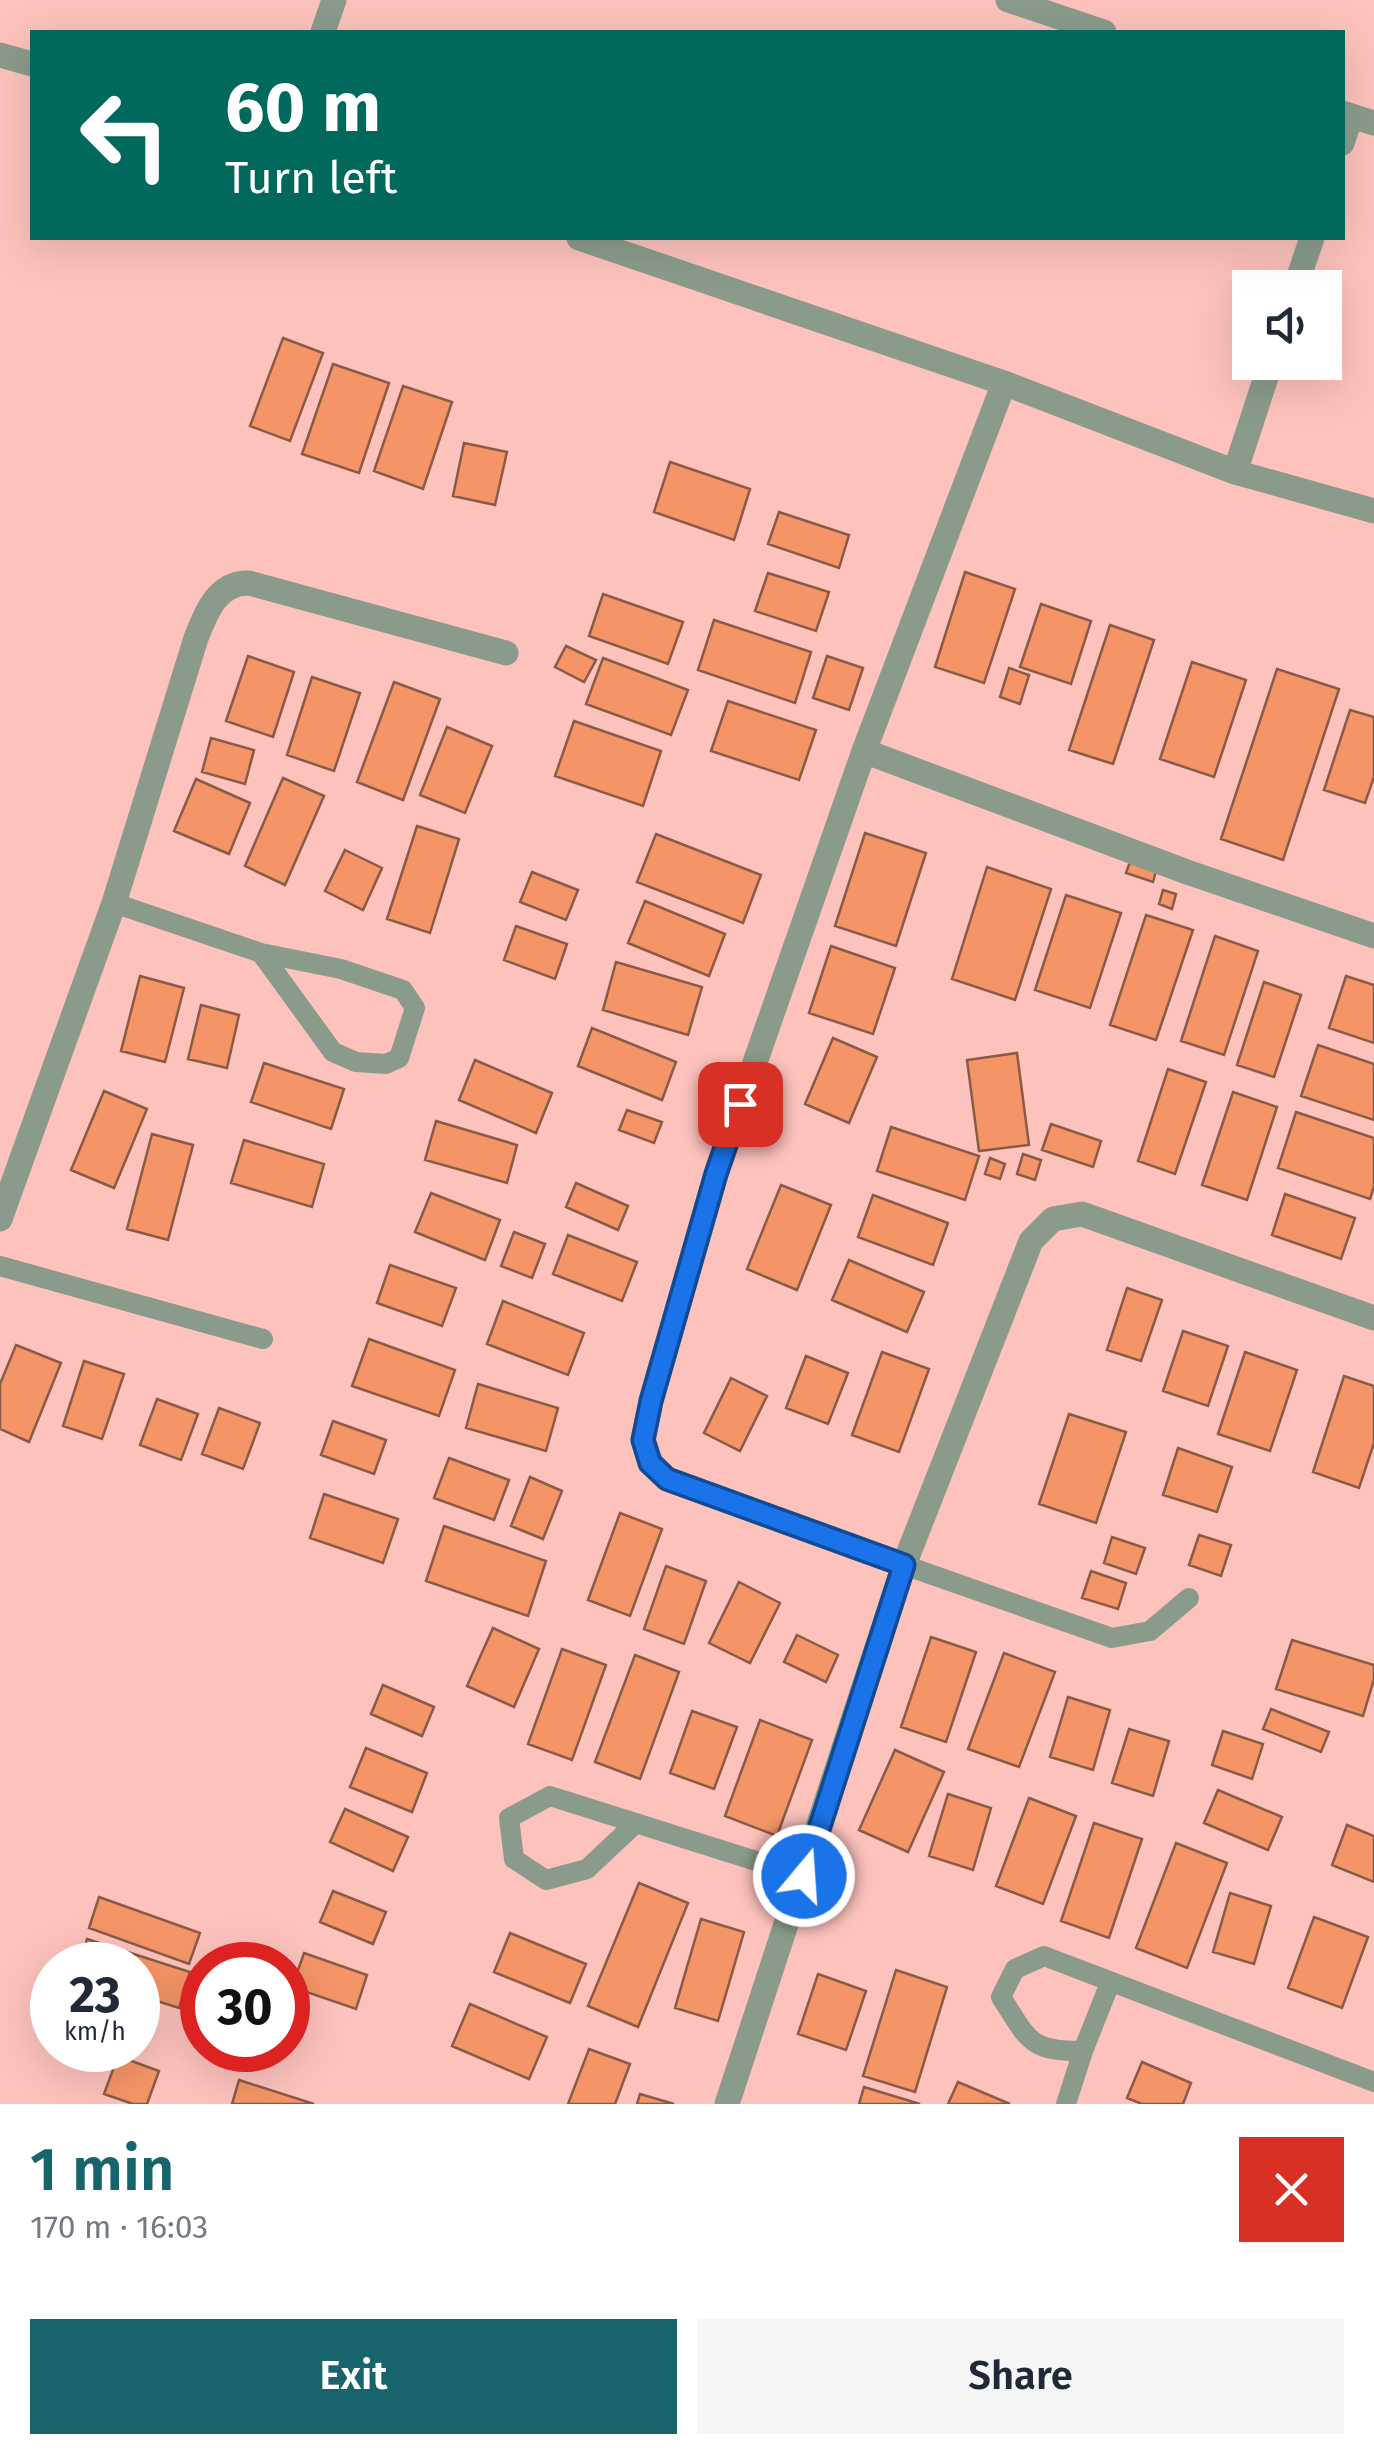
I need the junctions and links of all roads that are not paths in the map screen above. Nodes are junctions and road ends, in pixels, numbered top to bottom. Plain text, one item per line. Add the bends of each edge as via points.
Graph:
1 (334, 0) edge
2 (1008, 0) edge
3 (324, 30) edge
4 (1098, 30) edge
5 (0, 55) edge
6 (30, 63) edge
7 (584, 240) edge
8 (1311, 240) edge
9 (1302, 270) edge
10 (1265, 380) edge
11 (1004, 383) junction
12 (1235, 472) junction
13 (1374, 511) edge
14 (506, 653) dead end
15 (864, 752) junction
16 (114, 904) junction
17 (1374, 936) edge
18 (261, 953) junction
19 (0, 1219) edge
20 (0, 1266) edge
21 (1374, 1318) edge
22 (263, 1338) dead end
23 (904, 1565) junction
24 (1189, 1598) dead end
25 (636, 1823) junction
26 (804, 1876) junction
27 (1110, 1983) junction
28 (1083, 2051) junction
29 (1374, 2082) edge
30 (727, 2104) edge
31 (1066, 2104) edge

1 - 3 street
2 - 4 street
5 - 6 street
7 - 11 street
8 - 9 street
10 - 12 street
11 - 12 street
11 - 15 street
12 - 13 street
14 - 16 street via 250,583 226,589 209,605 196,638
15 - 17 street
15 - 23 street via 716,1174 643,1440 650,1463 667,1479
16 - 18 lane
16 - 19 street
18 - 18 lane via 403,990 415,1008 399,1058 356,1062 333,1052
20 - 22 lane
21 - 23 street via 1082,1214 1053,1219 1021,1259
23 - 24 lane via 1112,1638 1150,1632
23 - 26 street
25 - 25 lane via 587,1869 546,1880 514,1860 509,1818 550,1796
25 - 26 lane
26 - 30 street
27 - 28 lane
27 - 28 lane via 1044,1956 1015,1969 1001,1997 1029,2041 1056,2052
27 - 29 lane
28 - 31 lane

